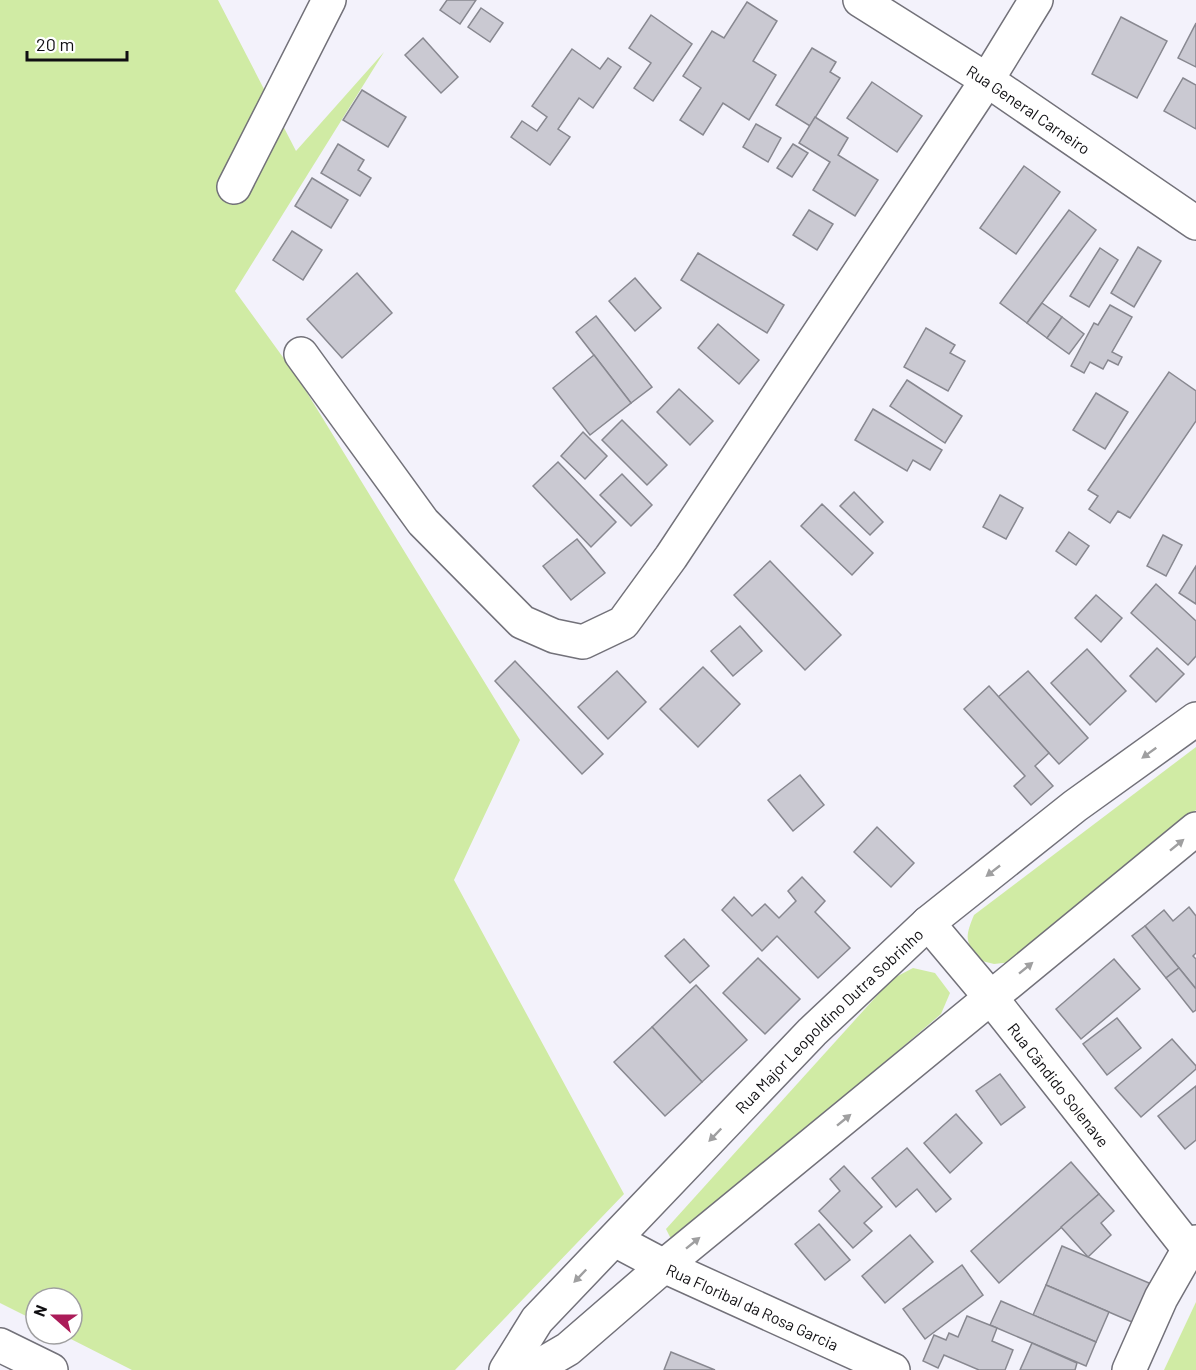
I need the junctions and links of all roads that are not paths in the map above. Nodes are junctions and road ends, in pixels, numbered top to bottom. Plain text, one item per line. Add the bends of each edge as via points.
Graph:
1 (329, 0) edge
2 (860, 0) edge
3 (1036, 0) edge
4 (987, 80) junction
5 (234, 187) dead end
6 (1196, 223) edge
7 (301, 354) dead end
8 (1196, 719) edge
9 (1196, 829) edge
10 (928, 923) junction
11 (991, 998) junction
12 (615, 1240) junction
13 (1192, 1246) edge
14 (664, 1266) junction
15 (0, 1345) edge
16 (51, 1370) edge
17 (506, 1370) edge
18 (532, 1370) edge
19 (893, 1370) edge
20 (1129, 1370) edge

1 - 5 street
2 - 4 street, Rua General Carneiro
3 - 4 street
4 - 6 street, Rua General Carneiro
4 - 7 street via 671,557 623,623 583,642 554,636 522,622 423,522
8 -> 10 street, Rua Major Leopoldino Dutra Sobrinho via 1075,806
11 -> 9 street
10 - 11 street, Rua Cãndido Solenave
10 -> 12 street, Rua Major Leopoldino Dutra Sobrinho via 812,1032
11 - 13 street, Rua Cãndido Solenave
14 -> 11 street
12 - 14 street, Rua Floribal da Rosa Garcia
12 -> 17 street, Rua Major Leopoldino Dutra Sobrinho via 537,1320
13 - 20 street via 1161,1298
14 - 18 street via 568,1349
14 - 19 street, Rua Floribal da Rosa Garcia
15 - 16 street

